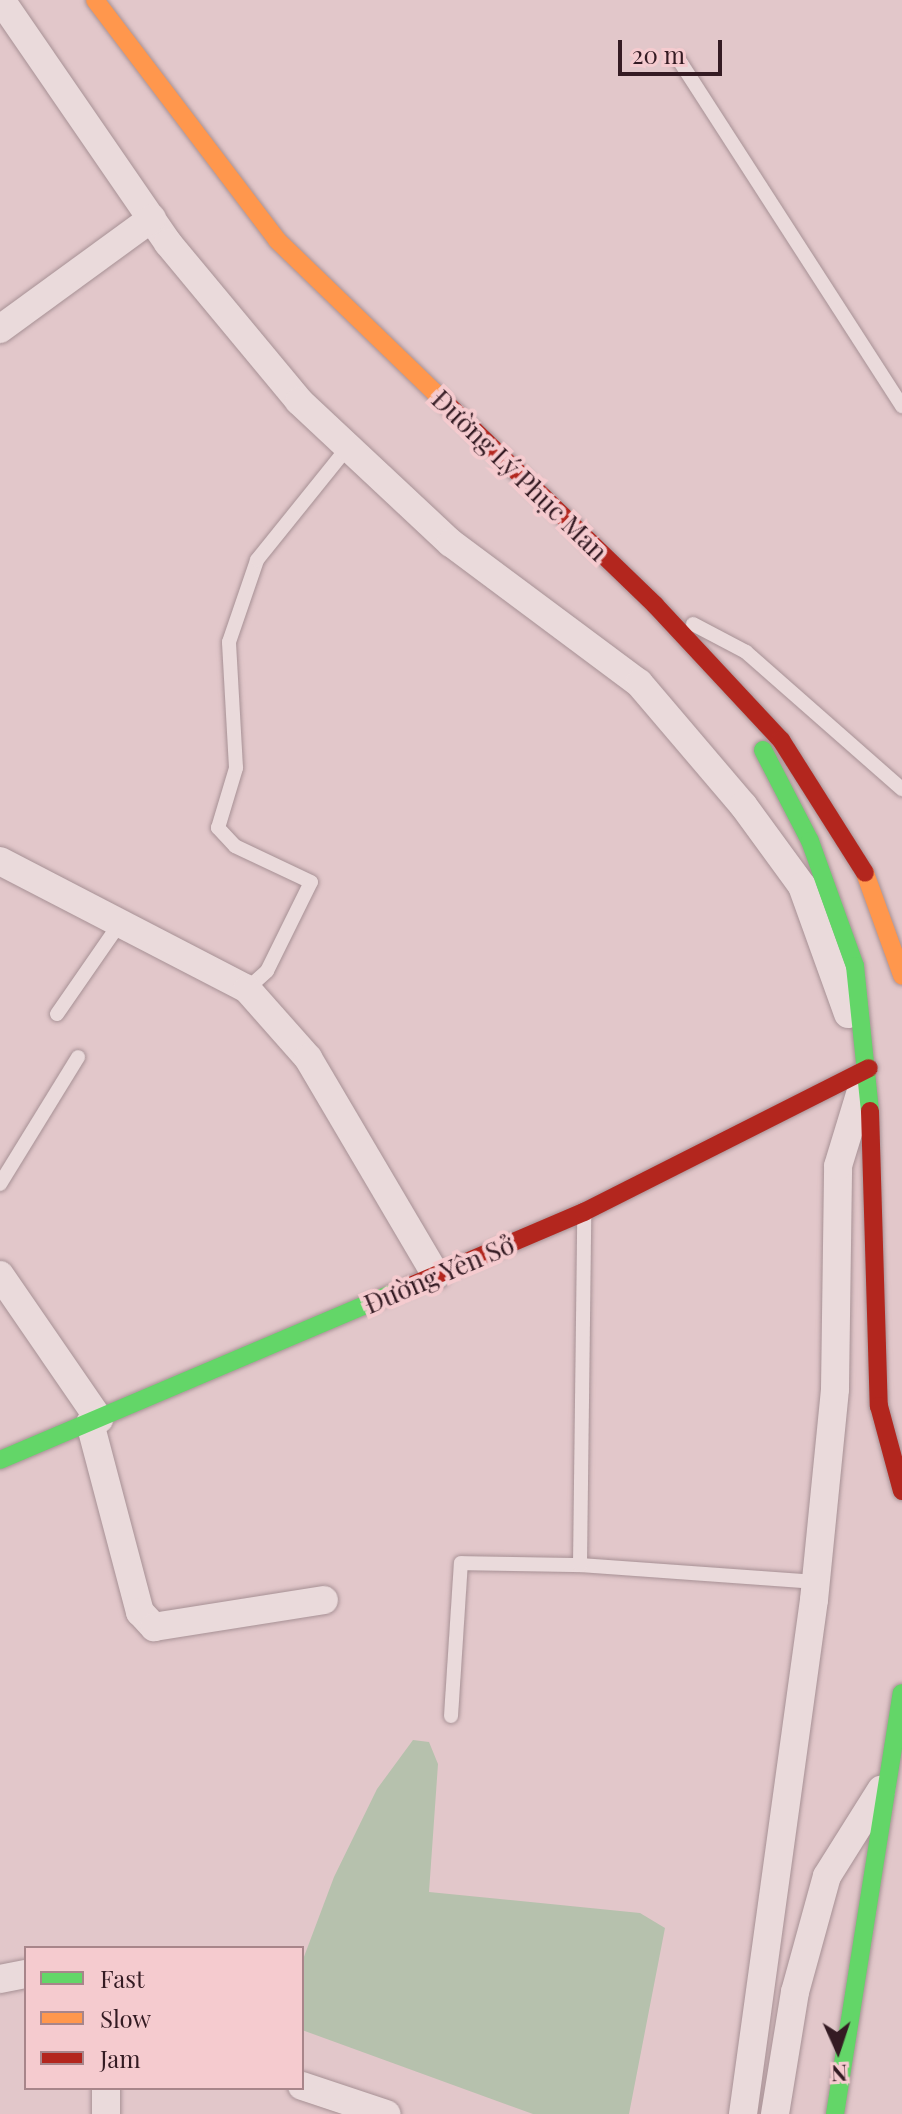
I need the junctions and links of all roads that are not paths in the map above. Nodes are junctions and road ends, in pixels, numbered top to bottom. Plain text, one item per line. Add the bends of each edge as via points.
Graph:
1 (1, 0) edge
2 (95, 0) edge
3 (679, 60) dead end
4 (152, 218) junction
5 (0, 329) edge
6 (902, 406) edge
7 (348, 447) junction
8 (655, 605) junction
9 (711, 670) junction
10 (902, 789) edge
11 (0, 861) edge
12 (120, 923) junction
13 (902, 975) edge
14 (247, 989) junction
15 (57, 1014) dead end
16 (78, 1057) dead end
17 (869, 1068) junction
18 (0, 1184) edge
19 (584, 1212) junction
20 (0, 1275) edge
21 (436, 1275) junction
22 (94, 1421) junction
23 (0, 1460) edge
24 (902, 1491) edge
25 (580, 1565) junction
26 (816, 1582) junction
27 (324, 1600) dead end
28 (902, 1693) edge
29 (451, 1716) dead end
30 (892, 1773) junction
31 (24, 1974) edge
32 (0, 1979) edge
33 (304, 2087) edge
34 (106, 2090) edge
35 (348, 2108) edge
36 (106, 2114) edge
37 (386, 2114) edge
38 (743, 2114) edge
39 (775, 2114) edge
40 (835, 2114) edge

1 - 4 street
2 - 8 main road, Đường Lý Phục Man via 277,240
3 - 6 lane
4 - 5 street
4 - 7 street via 299,401
7 - 14 lane via 257,560 229,642 236,768 218,828 235,846 311,882 267,971
7 - 17 street via 451,543 639,683 743,805 802,886
8 - 9 main road, Đường Lý Phục Man
8 - 10 lane via 746,652
9 - 13 main road, Đường Lý Phục Man via 781,740 839,822 875,893
9 - 17 main road via 765,753 839,912 855,966
11 - 12 street
12 - 14 street
12 - 15 lane
14 - 21 street via 308,1058
16 - 18 lane
17 - 19 main road, Đường Yên Sở
17 - 24 main road via 879,1406
17 - 26 street via 838,1166 835,1389
19 - 21 main road, Đường Yên Sở
19 - 25 lane
20 - 22 street
21 - 22 main road, Đường Yên Sở
22 - 23 main road, Đường Yên Sở
22 - 27 street via 140,1612 154,1627
25 - 26 lane
25 - 29 lane via 461,1563
26 - 38 street
28 - 30 main road
30 - 39 street via 827,1876 795,1992
30 - 40 main road
31 - 32 street
33 - 35 street
34 - 36 street
35 - 37 street

